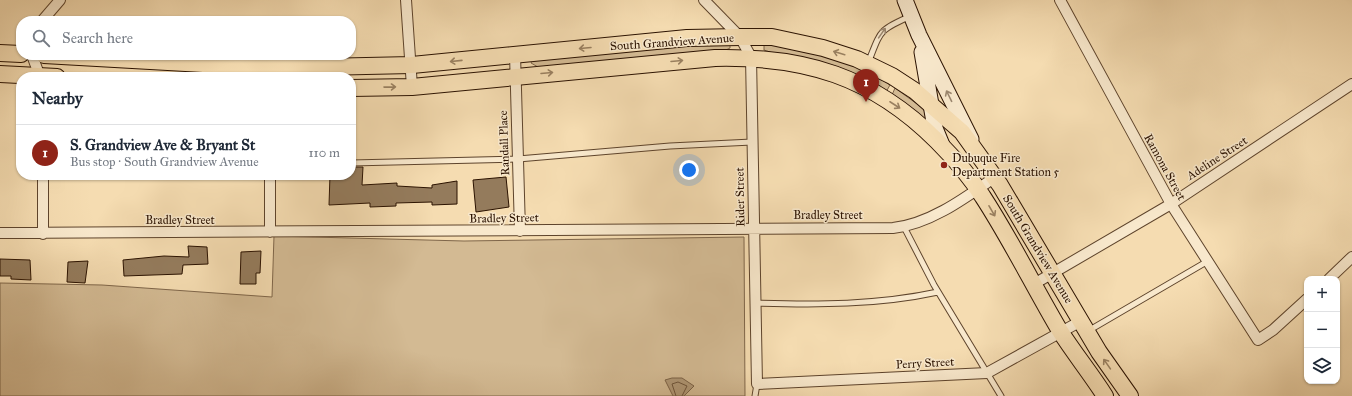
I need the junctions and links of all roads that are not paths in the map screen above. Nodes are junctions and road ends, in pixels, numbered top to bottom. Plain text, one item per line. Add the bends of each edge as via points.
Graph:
1 (60, 0) edge
2 (406, 0) edge
3 (704, 0) edge
4 (905, 0) edge
5 (1060, 0) edge
6 (911, 15) junction
7 (46, 16) edge
8 (919, 35) junction
9 (740, 37) junction
10 (0, 53) edge
11 (16, 54) edge
12 (515, 54) junction
13 (751, 57) junction
14 (867, 64) junction
15 (38, 65) edge
16 (412, 65) junction
17 (924, 65) junction
18 (49, 72) edge
19 (275, 72) edge
20 (0, 74) edge
21 (515, 76) junction
22 (899, 81) junction
23 (1352, 84) edge
24 (412, 86) junction
25 (356, 88) edge
26 (931, 104) junction
27 (752, 142) junction
28 (943, 147) junction
29 (980, 156) junction
30 (518, 159) junction
31 (356, 163) edge
32 (995, 177) junction
33 (43, 180) edge
34 (270, 180) edge
35 (978, 189) junction
36 (1171, 204) junction
37 (904, 227) junction
38 (754, 228) junction
39 (520, 230) junction
40 (270, 232) junction
41 (0, 233) edge
42 (43, 234) junction
43 (1352, 258) edge
44 (1208, 261) junction
45 (1053, 274) junction
46 (1331, 276) edge
47 (1034, 284) junction
48 (938, 292) junction
49 (1304, 302) edge
50 (755, 303) junction
51 (1084, 326) junction
52 (1061, 332) junction
53 (988, 373) junction
54 (757, 384) junction
55 (755, 396) edge
56 (1001, 396) edge
57 (1105, 396) edge
58 (1130, 396) edge

1 - 7 street
2 - 16 street
3 - 9 street, Rider Street
4 - 6 main road
5 - 36 street, Ramona Street
6 - 8 main road
14 -> 6 lane via 881,32 892,23
8 - 17 main road
29 -> 8 main road
9 -> 12 main road, South Grandview Avenue via 687,38
9 - 13 street, Rider Street
14 -> 9 main road, South Grandview Avenue via 823,48 772,38
10 - 11 main road
12 -> 16 main road, South Grandview Avenue
12 - 21 street, Randall Place
21 -> 13 main road, South Grandview Avenue
13 - 27 street, Rider Street
13 -> 28 main road, South Grandview Avenue via 803,64 857,83 902,109
14 - 22 main road, South Grandview Avenue
15 - 18 main road, South Grandview Avenue
15 - 19 main road, South Grandview Avenue
15 - 20 main road, South Grandview Avenue
16 - 19 main road, South Grandview Avenue
16 - 24 street
17 - 22 main road via 918,77
17 - 26 main road
21 - 24 main road, South Grandview Avenue
21 - 30 street, Randall Place
22 - 26 main road, South Grandview Avenue
23 - 36 street, Adeline Street
25 -> 24 main road, South Grandview Avenue
26 - 28 main road via 936,135
26 - 29 main road, South Grandview Avenue via 962,132
27 - 30 lane
27 - 38 street, Rider Street
28 - 35 main road, South Grandview Avenue
29 - 32 main road, South Grandview Avenue
30 - 31 lane
30 - 39 street, Randall Place
32 - 35 street, Bradley Street
32 - 45 main road, South Grandview Avenue
33 - 42 street
34 - 40 street
35 - 37 street, Bradley Street via 921,221
35 -> 47 main road, South Grandview Avenue
36 - 44 street, Ramona Street
36 - 45 street, Adeline Street
37 - 38 street, Bradley Street
37 - 48 lane
38 - 39 street, Bradley Street
38 - 50 street, Rider Street
39 - 40 street, Bradley Street
40 - 42 street, Bradley Street
41 - 42 street, Bradley Street
43 - 46 street
44 - 49 street, Ramona Street via 1258,340
44 - 51 lane
45 - 47 street, Adeline Street
45 - 51 main road, South Grandview Avenue
47 - 52 main road, South Grandview Avenue
48 - 50 lane via 904,300 818,305
48 - 53 lane
50 - 54 street, Rider Street
51 - 52 street, Perry Street
58 -> 51 main road, South Grandview Avenue
52 - 53 street, Perry Street
52 - 57 main road, South Grandview Avenue
53 - 54 street, Perry Street
53 - 56 lane
54 - 55 lane

